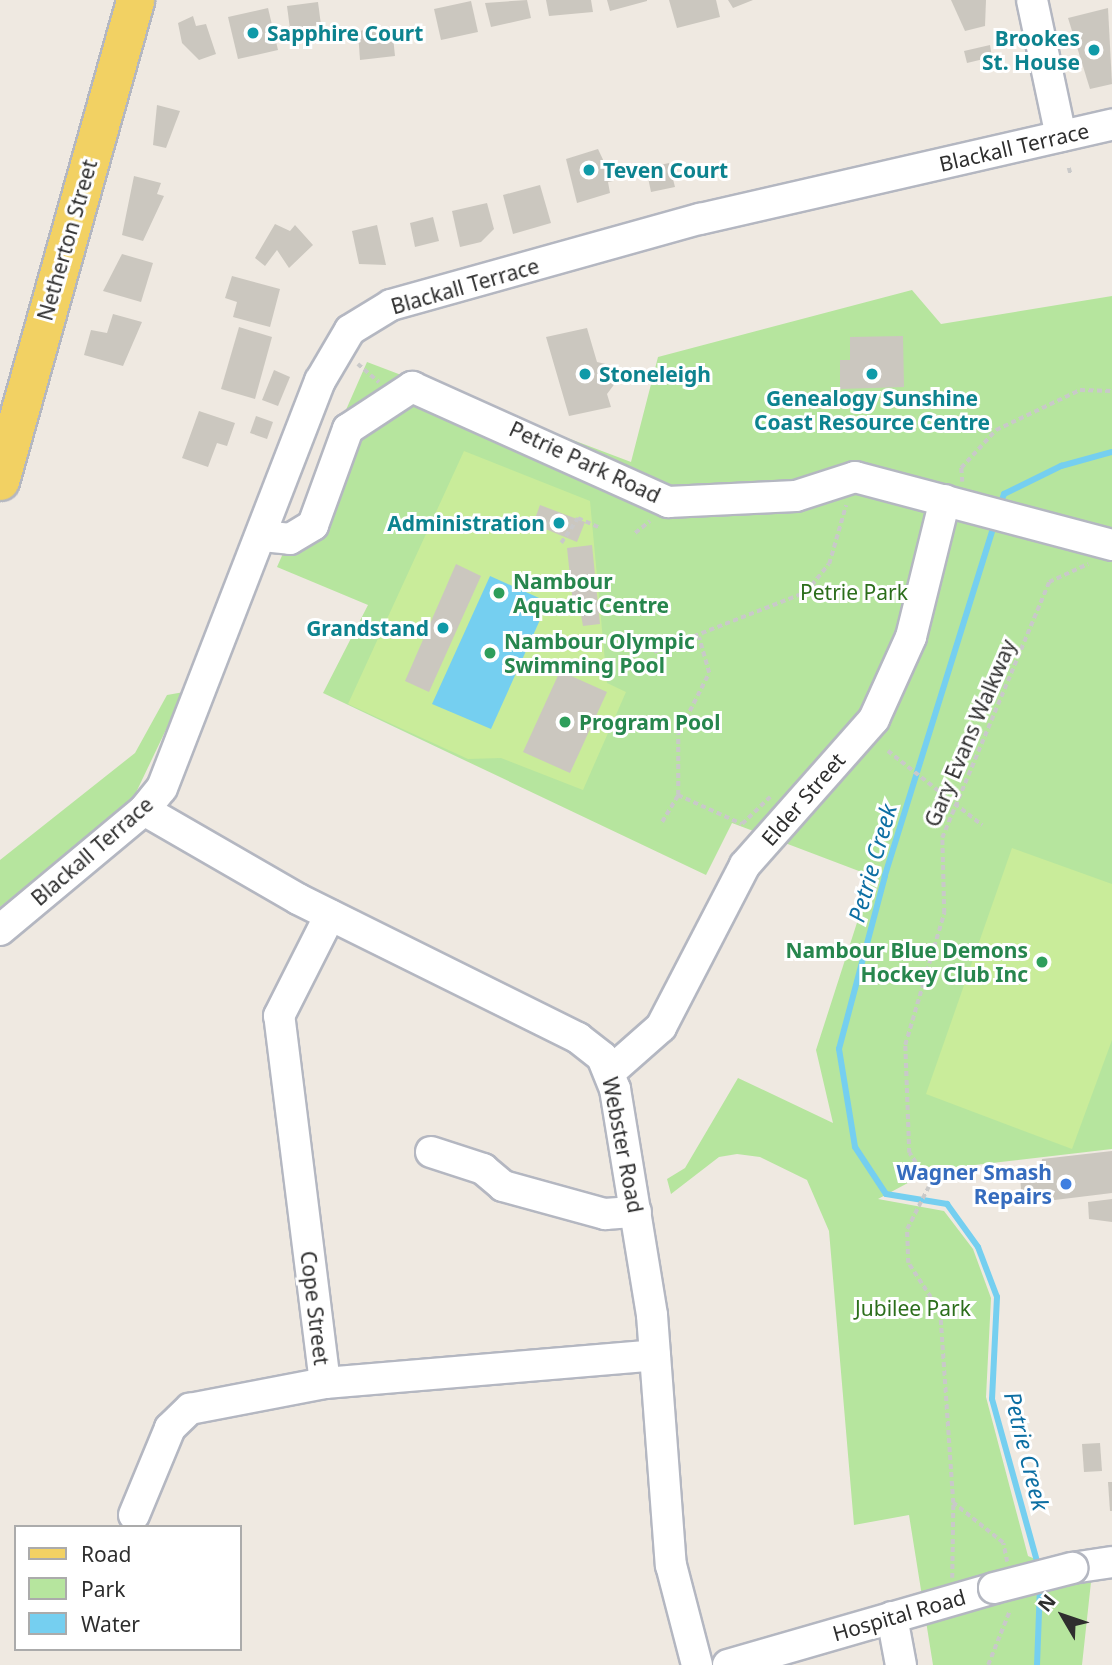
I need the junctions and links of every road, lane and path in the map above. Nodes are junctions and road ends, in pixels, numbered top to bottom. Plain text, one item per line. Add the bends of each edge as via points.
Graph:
1 (135, 0) edge
2 (1032, 0) edge
3 (1112, 125) edge
4 (1061, 136) junction
5 (1069, 168) dead end
6 (1071, 175) dead end
7 (351, 359) dead end
8 (1112, 391) edge
9 (393, 394) junction
10 (0, 481) edge
11 (850, 496) dead end
12 (954, 503) junction
13 (600, 528) dead end
14 (262, 536) junction
15 (1099, 541) edge
16 (561, 543) dead end
17 (699, 637) junction
18 (654, 652) dead end
19 (888, 751) dead end
20 (779, 789) dead end
21 (678, 795) junction
22 (954, 806) junction
23 (144, 810) junction
24 (662, 822) dead end
25 (982, 825) dead end
26 (330, 915) junction
27 (0, 930) edge
28 (610, 1072) junction
29 (431, 1152) dead end
30 (636, 1212) junction
31 (655, 1355) junction
32 (325, 1384) junction
33 (953, 1503) junction
34 (134, 1515) dead end
35 (1112, 1562) edge
36 (952, 1583) dead end
37 (1007, 1588) junction
38 (892, 1617) junction
39 (697, 1665) edge
40 (728, 1665) edge
41 (901, 1665) edge
42 (988, 1665) edge

1 - 10 main road, Netherton Street
2 - 4 street
3 - 4 street, Blackall Terrace
4 - 14 street, Blackall Terrace via 700,219 391,305 350,330 320,381
5 - 6 path
7 - 9 path
8 - 12 path via 1080,390 996,430 961,468
9 - 12 street, Petrie Park Road via 412,387 668,502 796,496 855,477
9 - 14 street via 348,429 313,525 290,539
11 - 17 path via 829,564 806,592
12 - 15 street, Petrie Park Road
12 - 28 street, Elder Street via 911,637 874,719 746,865 661,1027
13 - 16 path via 578,518
14 - 23 street, Blackall Terrace via 162,788
15 - 22 path, Gary Evans Walkway via 1087,564 1049,582
17 - 18 path
17 - 21 path via 709,673 678,734
19 - 22 path
20 - 21 path via 743,824
21 - 24 path
22 - 25 path
22 - 33 path, Gary Evans Walkway via 942,838 944,913 905,1045 909,1153 930,1185 907,1229 908,1263 940,1312 953,1443
23 - 26 street, Webster Road
23 - 27 street, Blackall Terrace
26 - 28 street, Webster Road via 578,1038
26 - 32 street, Cope Street via 279,1016
28 - 30 street, Webster Road
29 - 30 street via 483,1169 503,1186 605,1214
30 - 31 street, Webster Road
31 - 32 street, Cope Street
31 - 39 street, Webster Road via 671,1565
32 - 34 street via 190,1409 170,1428
33 - 36 path, Gary Evans Walkway
33 - 37 path via 1003,1543
35 - 37 street, Hospital Road, bridge via 1072,1568
37 - 38 street, Hospital Road
37 - 42 path
38 - 40 street, Hospital Road
38 - 41 street

